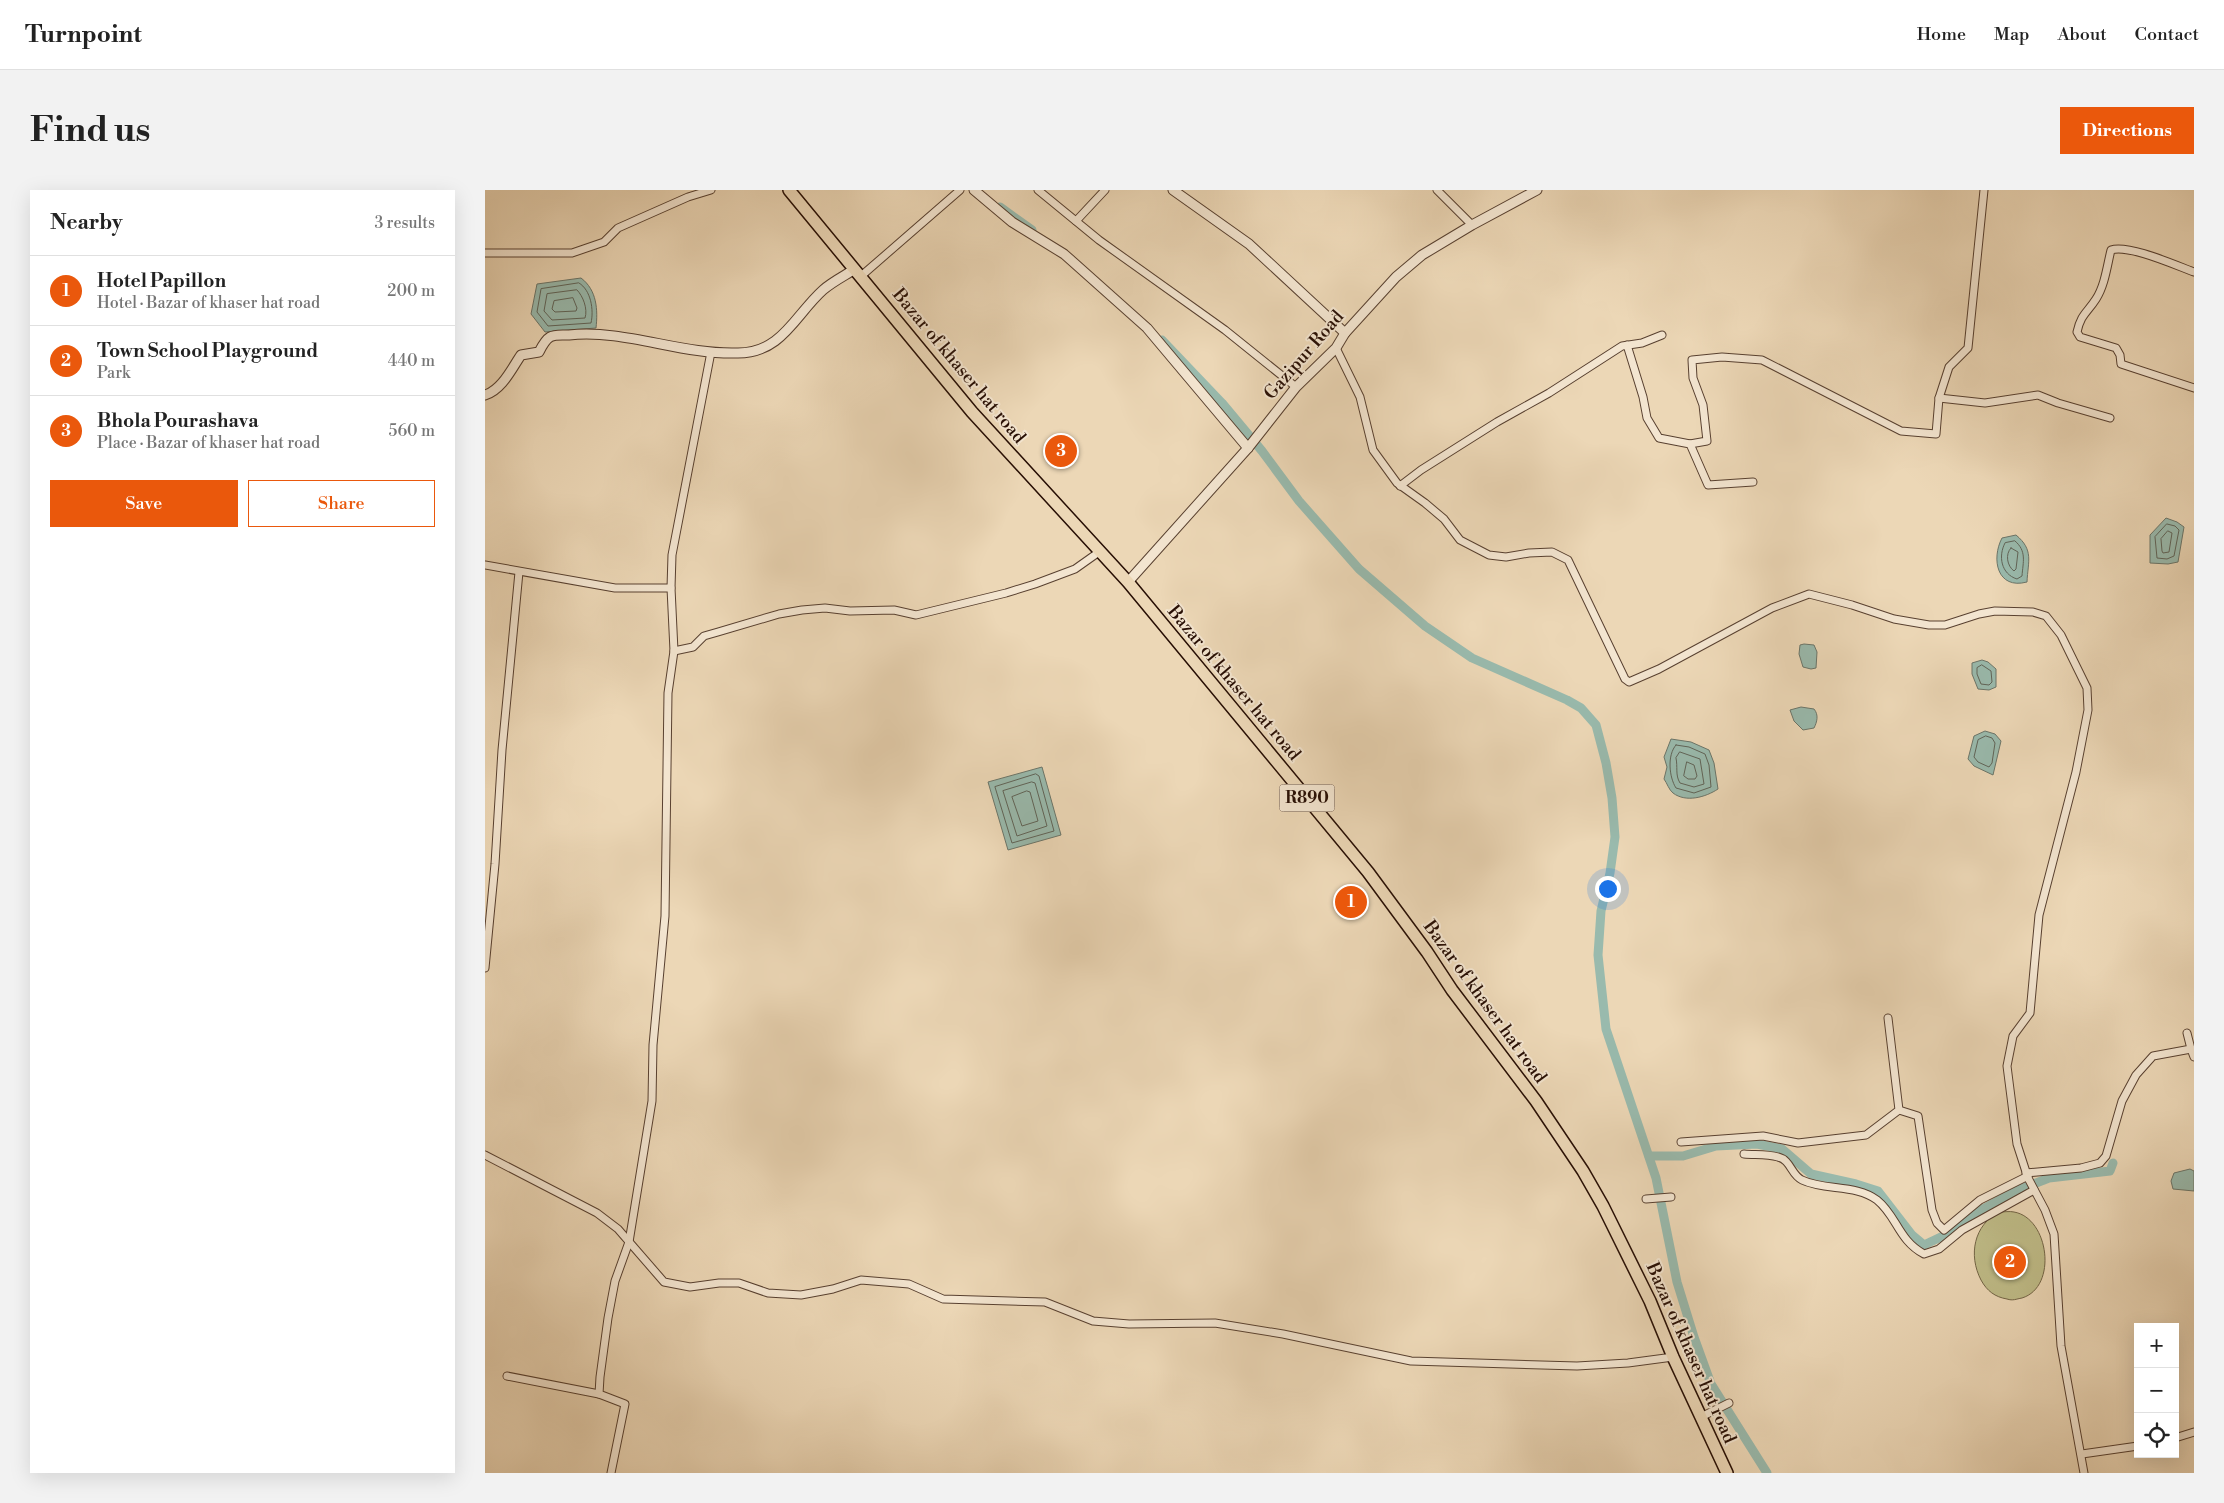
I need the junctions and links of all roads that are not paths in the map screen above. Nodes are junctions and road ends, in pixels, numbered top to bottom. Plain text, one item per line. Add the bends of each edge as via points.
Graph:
1 (711, 190) edge
2 (789, 190) edge
3 (961, 190) edge
4 (974, 190) edge
5 (1038, 190) edge
6 (1105, 190) edge
7 (1173, 190) edge
8 (1437, 190) edge
9 (1537, 190) edge
10 (1984, 190) edge
11 (1076, 221) junction
12 (1472, 224) junction
13 (485, 253) edge
14 (2194, 272) edge
15 (858, 273) junction
16 (1345, 333) junction
17 (1663, 335) dead end
18 (1627, 346) junction
19 (1336, 348) junction
20 (711, 352) junction
21 (1297, 387) junction
22 (2194, 388) edge
23 (485, 395) edge
24 (1939, 398) junction
25 (2110, 418) dead end
26 (1691, 444) junction
27 (1248, 448) junction
28 (1753, 482) dead end
29 (1400, 486) junction
30 (1099, 552) junction
31 (485, 565) edge
32 (519, 572) junction
33 (1128, 582) junction
34 (671, 588) junction
35 (674, 651) junction
36 (485, 968) edge
37 (1888, 1018) dead end
38 (2187, 1033) dead end
39 (2191, 1050) junction
40 (2194, 1057) edge
41 (1899, 1110) junction
42 (1681, 1142) dead end
43 (1743, 1154) dead end
44 (485, 1155) edge
45 (2027, 1176) junction
46 (2035, 1191) junction
47 (1671, 1197) dead end
48 (1646, 1199) dead end
49 (629, 1242) junction
50 (1673, 1358) junction
51 (507, 1376) dead end
52 (599, 1394) junction
53 (1729, 1403) dead end
54 (1705, 1415) junction
55 (2194, 1432) edge
56 (2179, 1437) edge
57 (2134, 1447) edge
58 (2082, 1454) junction
59 (611, 1473) edge
60 (1727, 1473) edge
61 (2084, 1473) edge

1 - 13 street via 618,228 604,242 572,253
2 - 15 main road, Bazar of khaser hat road / R890
3 - 15 street
4 - 27 street via 1012,222 1064,254 1147,328
5 - 11 street
6 - 11 street
7 - 16 street via 1249,244
8 - 12 street
9 - 12 street, Gazipur Road
10 - 24 street via 1968,348 1949,367
11 - 21 street
12 - 16 street, Gazipur Road via 1423,255 1396,277
14 - 22 street via 2118,247 2111,250 2097,298 2080,318 2077,332 2080,337 2116,348 2121,364
15 - 20 street via 824,289 783,336 771,344 739,354
15 - 30 main road, Bazar of khaser hat road / R890 via 972,412
16 - 19 street, Gazipur Road
17 - 18 street
18 - 26 street via 1647,418 1659,438
18 - 29 street via 1622,346 1497,422
19 - 21 street, Gazipur Road
19 - 29 street via 1360,398 1373,450
20 - 23 street via 616,335 586,332 551,336 539,352 521,355 497,388
20 - 34 street via 674,540
21 - 27 street, Gazipur Road
24 - 25 street via 1985,403 2038,395
24 - 26 street via 1935,434 1901,431 1762,360 1722,357 1692,360 1693,378 1703,405 1707,441
26 - 28 street via 1708,485
27 - 33 street, Gazipur Road
29 - 45 street via 1444,519 1460,540 1489,555 1506,557 1552,552 1568,560 1629,682 1652,673 1772,608 1809,594 1894,619 1929,625 1945,625 1995,611 2033,612 2046,616 2061,635 2087,688 2088,710 2074,781 2039,915 2030,1013 2013,1036 2007,1066 2017,1144
30 - 33 main road, Bazar of khaser hat road / R890
30 - 35 street via 1075,569 1035,584 916,615 894,610 802,610 704,636 693,648
31 - 32 street
32 - 34 street via 615,588
32 - 36 street
33 - 50 main road, Bazar of khaser hat road / R890 via 1368,872 1536,1102 1603,1206 1650,1301
34 - 35 street
35 - 49 street via 668,702 665,916 653,1046 652,1101
37 - 41 street
38 - 39 street
39 - 40 street
39 - 45 street via 2153,1056 2135,1075 2122,1101 2107,1156 2099,1163
41 - 42 street via 1866,1135 1798,1143 1763,1136
41 - 45 street via 1918,1116 1932,1210 1944,1230 1980,1200
43 - 46 street via 1779,1157 1787,1161 1803,1180 1849,1190 1876,1200 1912,1248 1924,1254 1939,1249 1970,1225
44 - 49 street via 597,1213
45 - 46 street
46 - 58 street via 2054,1234 2061,1346
47 - 48 street
49 - 50 street via 664,1282 690,1287 739,1283 768,1293 801,1295 861,1280 909,1284 943,1299 1045,1302 1093,1322 1215,1322 1411,1361 1577,1366
49 - 52 street via 615,1281
50 - 54 main road, Bazar of khaser hat road / R890
51 - 52 street
52 - 59 street via 625,1404
53 - 54 street
54 - 60 main road, Bazar of khaser hat road / R890
55 - 56 street
57 - 58 street
58 - 61 street

